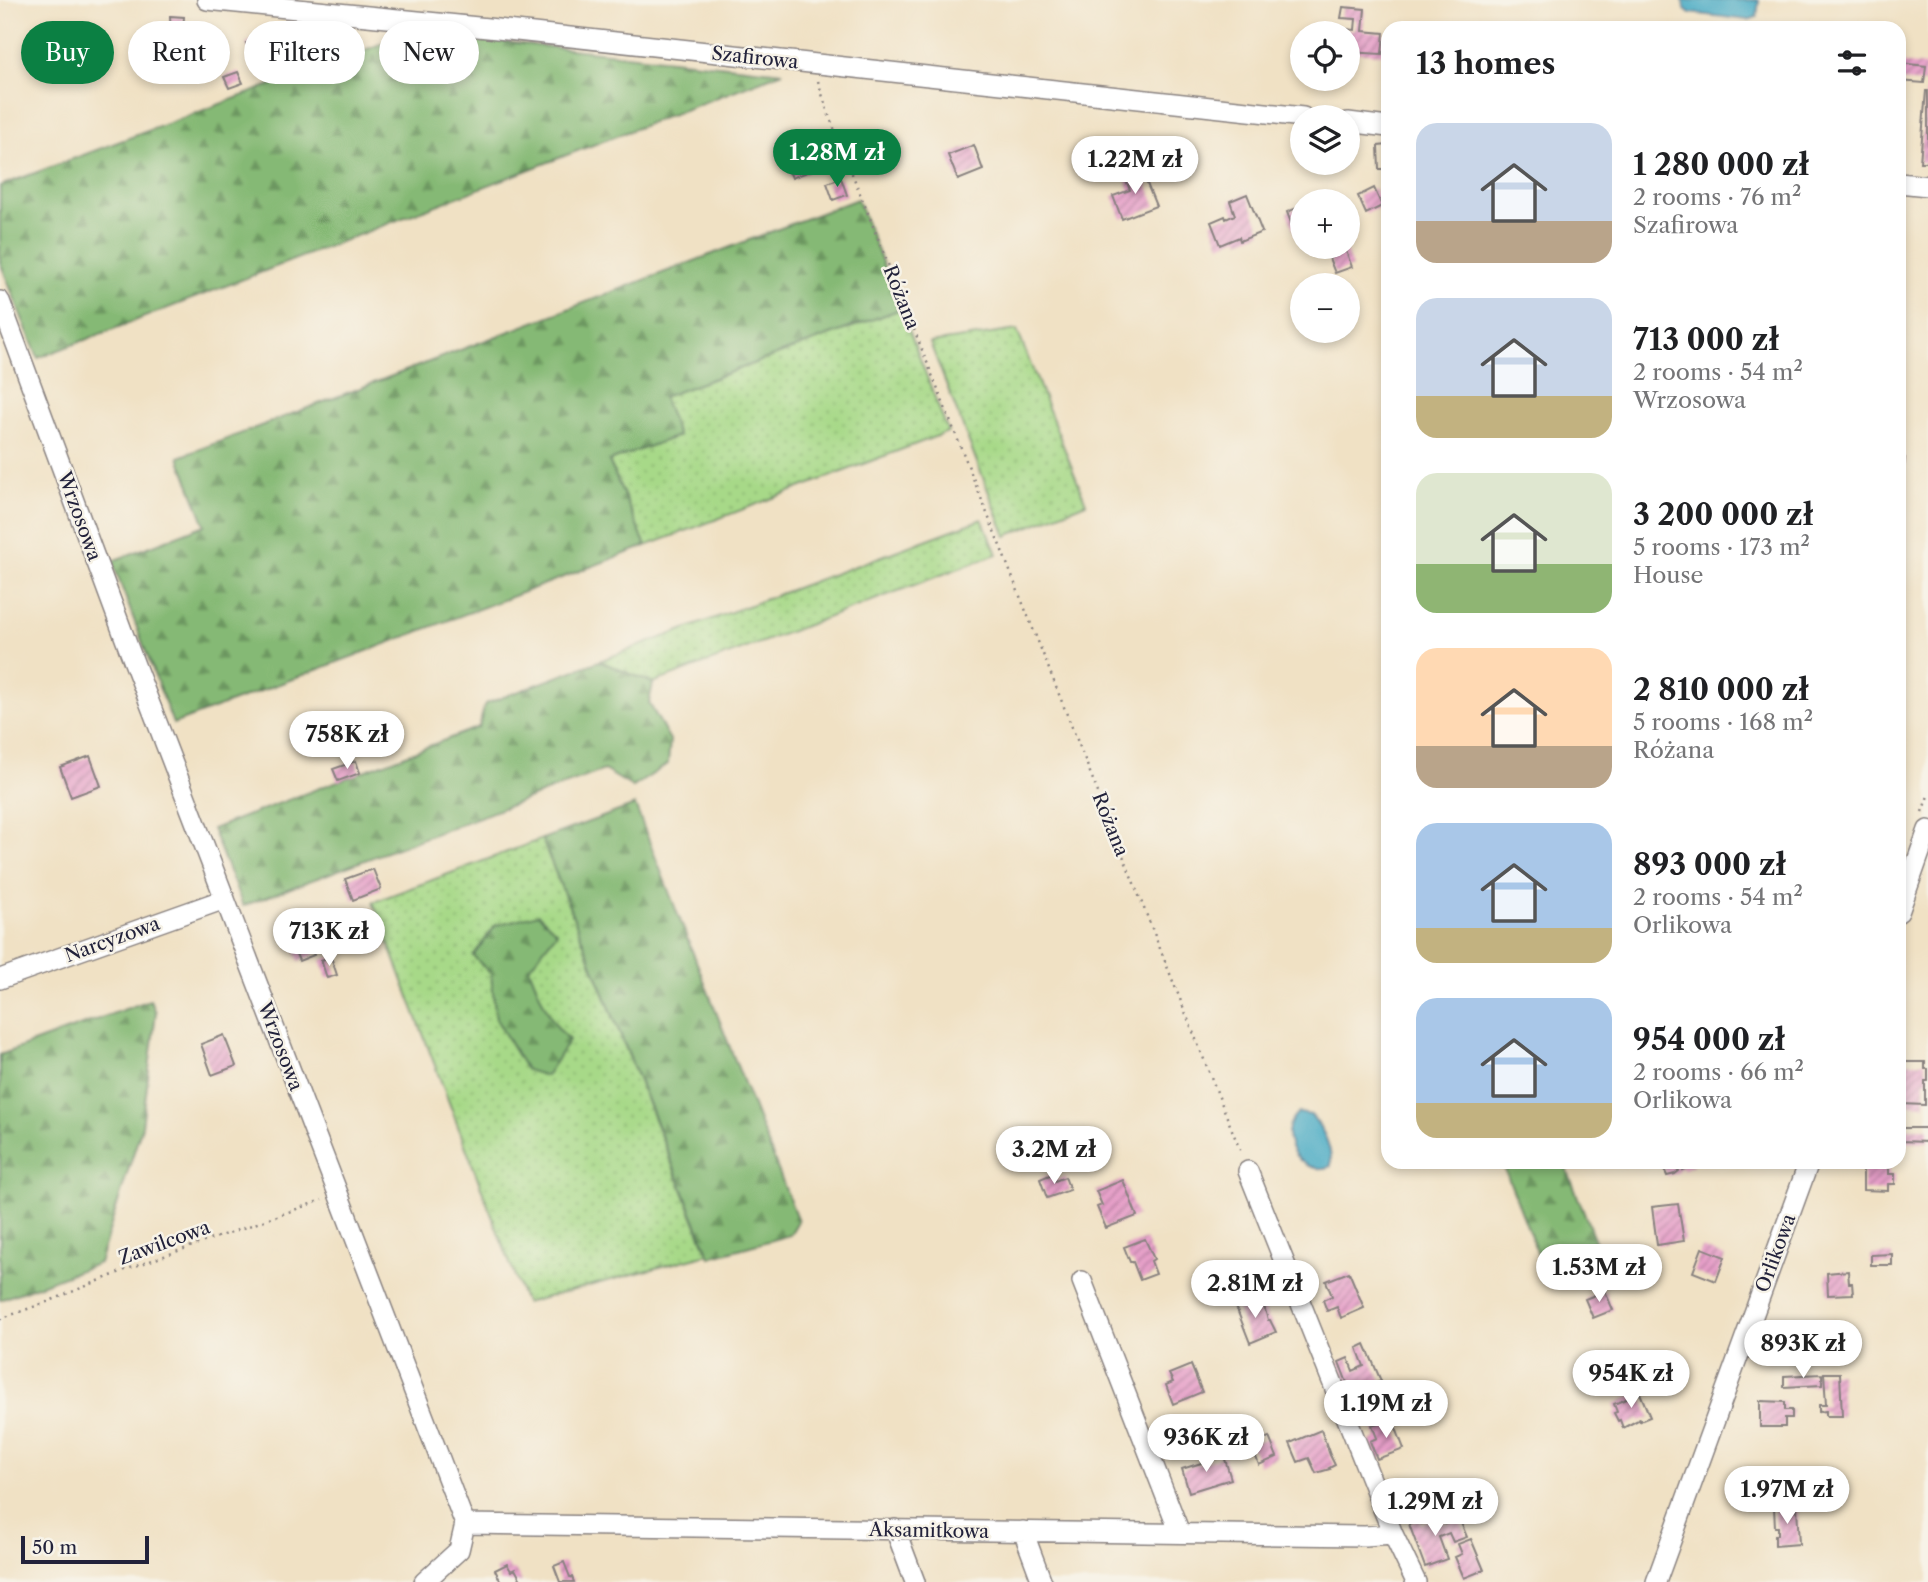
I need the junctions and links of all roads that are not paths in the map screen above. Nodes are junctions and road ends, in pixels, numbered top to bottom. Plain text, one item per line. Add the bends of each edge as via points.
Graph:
1 (207, 0) edge
2 (1290, 116) edge
3 (1360, 124) edge
4 (1381, 126) edge
5 (1906, 184) edge
6 (1928, 186) edge
7 (0, 301) edge
8 (1926, 836) edge
9 (1906, 892) edge
10 (225, 898) junction
11 (0, 979) edge
12 (1806, 1169) edge
13 (1248, 1171) road end
14 (1082, 1281) dead end
15 (465, 1524) junction
16 (895, 1529) junction
17 (1023, 1531) junction
18 (1180, 1533) junction
19 (1393, 1534) junction
20 (424, 1582) edge
21 (915, 1582) edge
22 (1042, 1582) edge
23 (1416, 1582) edge
24 (1656, 1582) edge

1 - 2 street, Szafirowa
3 - 4 street
5 - 6 street
7 - 10 street, Wrzosowa
8 - 9 street
10 - 11 street, Narcyzowa
10 - 15 street, Wrzosowa
12 - 24 street, Orlikowa
13 - 19 street
14 - 18 street
15 - 16 street, Aksamitkowa
15 - 20 street via 459,1550
16 - 17 street, Aksamitkowa
16 - 21 street
17 - 18 street, Aksamitkowa
17 - 22 street
18 - 19 street, Aksamitkowa
19 - 23 street

